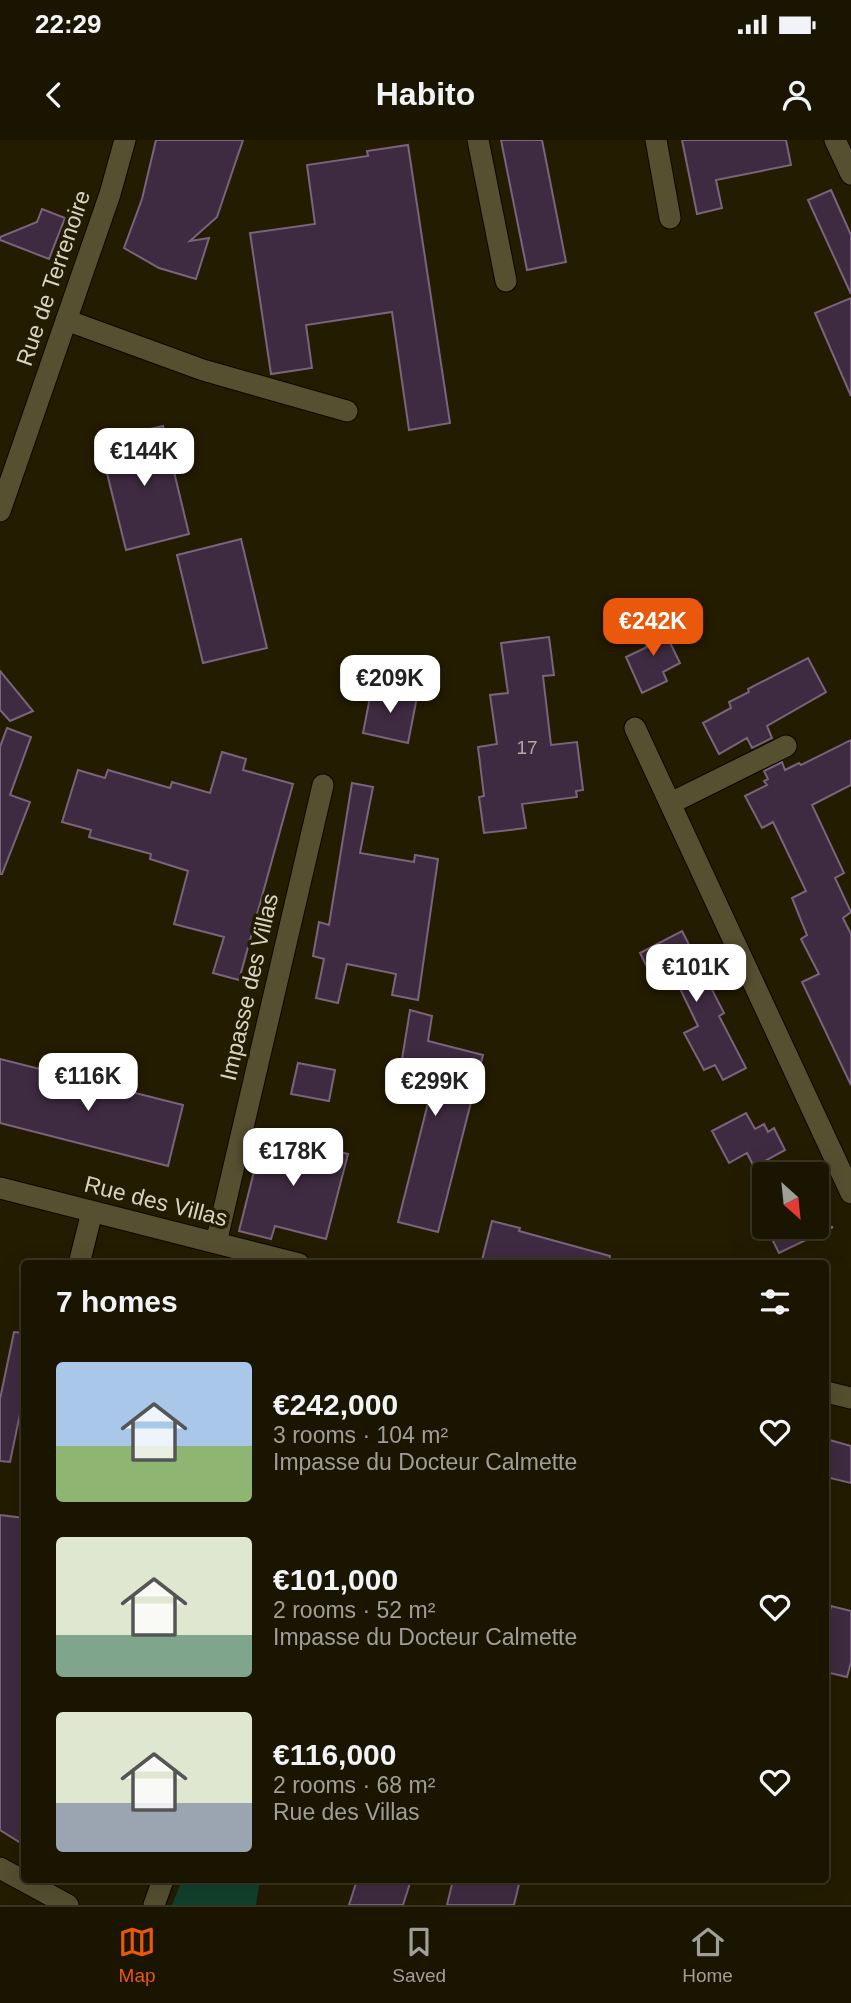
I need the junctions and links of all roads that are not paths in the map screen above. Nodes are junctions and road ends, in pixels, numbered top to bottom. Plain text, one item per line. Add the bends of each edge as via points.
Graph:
1 (125, 140) edge
2 (478, 140) edge
3 (656, 140) edge
4 (835, 140) edge
5 (851, 174) edge
6 (670, 218) dead end
7 (506, 281) dead end
8 (66, 320) junction
9 (346, 411) dead end
10 (0, 511) edge
11 (635, 727) dead end
12 (786, 746) dead end
13 (323, 785) dead end
14 (671, 803) junction
15 (0, 1188) edge
16 (851, 1193) edge
17 (92, 1212) junction
18 (216, 1243) junction
19 (80, 1260) edge
20 (283, 1260) edge
21 (829, 1393) edge
22 (851, 1398) edge
23 (0, 1868) edge
24 (21, 1879) edge
25 (28, 1883) edge
26 (162, 1883) edge
27 (68, 1905) edge
28 (154, 1905) edge

1 - 8 street, Rue de Terrenoire
2 - 7 street
3 - 6 street
4 - 5 street
8 - 9 street via 203,370
8 - 10 street, Rue de Terrenoire
11 - 14 street
12 - 14 street
13 - 18 street, Impasse des Villas
14 - 16 street
15 - 17 street, Rue des Villas
17 - 18 street, Rue des Villas
17 - 19 street
18 - 20 street, Rue des Villas
21 - 22 street
23 - 24 street
25 - 27 street
26 - 28 street

